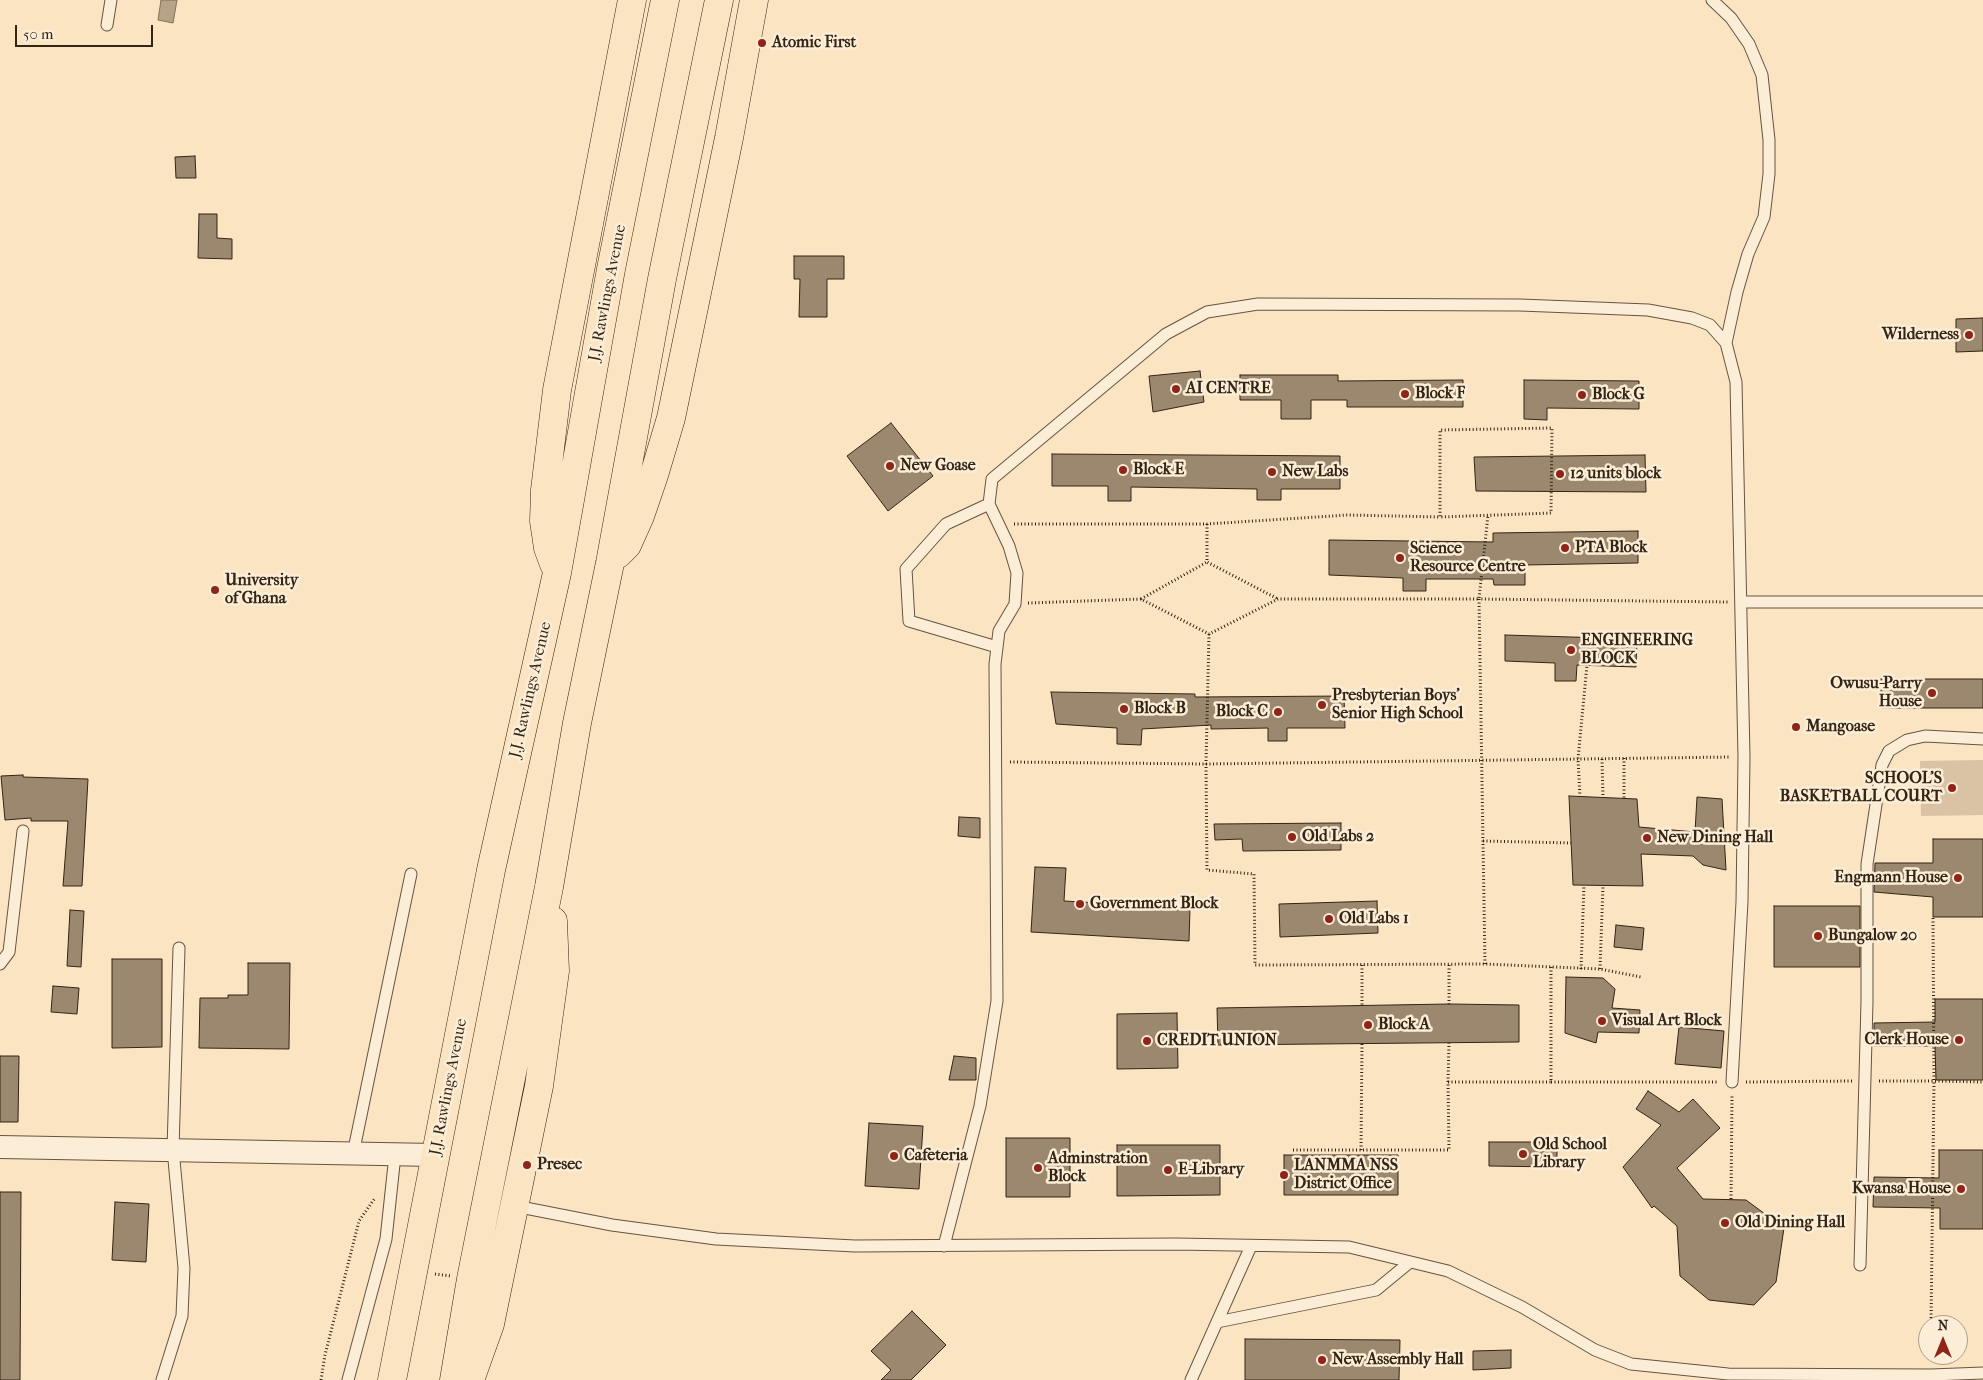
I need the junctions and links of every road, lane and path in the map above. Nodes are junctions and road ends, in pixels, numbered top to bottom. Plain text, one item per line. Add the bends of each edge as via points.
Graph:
1 (111, 0) edge
2 (632, 0) edge
3 (665, 0) edge
4 (719, 0) edge
5 (754, 0) edge
6 (1712, 0) edge
7 (107, 25) dead end
8 (1726, 343) junction
9 (989, 504) junction
10 (1488, 515) junction
11 (1440, 517) junction
12 (998, 524) junction
13 (1206, 524) junction
14 (1206, 562) junction
15 (610, 563) junction
16 (557, 573) junction
17 (1141, 599) junction
18 (1278, 599) junction
19 (1479, 599) junction
20 (1741, 602) junction
21 (1983, 602) edge
22 (1015, 604) junction
23 (1209, 634) junction
24 (997, 647) junction
25 (1587, 665) dead end
26 (1983, 739) edge
27 (1744, 757) junction
28 (1624, 758) junction
29 (1578, 759) junction
30 (1602, 759) junction
31 (1482, 760) junction
32 (996, 762) junction
33 (1206, 764) junction
34 (1580, 797) dead end
35 (1603, 797) dead end
36 (1624, 798) dead end
37 (23, 831) dead end
38 (1483, 841) junction
39 (1571, 843) dead end
40 (411, 874) dead end
41 (1584, 885) dead end
42 (1603, 886) dead end
43 (549, 887) junction
44 (1933, 917) dead end
45 (179, 948) dead end
46 (0, 964) edge
47 (1449, 964) junction
48 (1485, 964) junction
49 (1362, 965) junction
50 (1551, 967) junction
51 (1581, 969) junction
52 (1600, 969) junction
53 (1641, 977) dead end
54 (1449, 1004) dead end
55 (1362, 1007) dead end
56 (1449, 1042) dead end
57 (1362, 1043) dead end
58 (1448, 1082) junction
59 (1732, 1082) joint
60 (1934, 1082) junction
61 (1983, 1082) edge
62 (0, 1147) edge
63 (173, 1149) junction
64 (1294, 1150) dead end
65 (1361, 1150) junction
66 (352, 1154) junction
67 (436, 1155) junction
68 (395, 1156) junction
69 (392, 1180) junction
70 (1731, 1199) dead end
71 (515, 1206) junction
72 (944, 1246) junction
73 (1251, 1246) junction
74 (1410, 1262) junction
75 (1860, 1265) dead end
76 (1932, 1315) edge
77 (1217, 1322) junction
78 (1983, 1373) edge
79 (1728, 1377) edge
80 (1931, 1377) edge
81 (162, 1380) edge
82 (321, 1380) edge
83 (348, 1380) edge
84 (392, 1380) edge
85 (454, 1380) edge
86 (470, 1380) edge
87 (1191, 1380) edge

1 - 7 lane
2 - 16 highway via 555,408 544,521 548,548
3 - 16 highway, J.J. Rawlings Avenue
4 - 15 highway via 662,279
5 - 15 highway via 671,418 640,516 627,545
6 - 8 lane via 1731,18 1749,44 1762,76 1769,140 1764,217 1748,254
8 - 9 lane via 1710,325 1692,318 1648,310 1520,305 1258,304 1207,312 1166,334 1011,462 992,479
8 - 20 lane via 1736,382
9 - 12 lane
9 - 24 lane via 946,524 906,569 909,621
10 - 11 path
10 - 11 path via 1551,513 1552,428 1440,430
10 - 19 path
11 - 13 path via 1348,516
12 - 13 path
12 - 22 lane via 1017,573
13 - 14 path
14 - 17 path
14 - 18 path
15 - 43 highway via 577,723
16 - 67 highway, J.J. Rawlings Avenue via 491,870
17 - 22 path
17 - 23 path
18 - 19 path
18 - 23 path
19 - 20 path
19 - 31 path
20 - 21 lane
20 - 27 lane
22 - 24 lane via 1000,631
23 - 33 path
24 - 32 lane
25 - 29 path
26 - 75 lane via 1925,736 1906,740 1890,751 1882,765 1867,864
27 - 28 path
27 - 59 lane via 1742,902
28 - 30 path
28 - 36 path
29 - 30 path
29 - 31 path
29 - 34 path
30 - 35 path
31 - 33 path
31 - 38 path
32 - 33 path
32 - 72 lane via 997,1001 980,1106
33 - 49 path via 1206,870 1254,874 1255,966
37 - 46 lane via 9,952
38 - 39 path
38 - 48 path
40 - 66 lane
41 - 51 path
42 - 52 path
43 - 71 highway via 555,931 555,971 539,1086
43 - 85 highway
44 - 60 path
45 - 63 lane
47 - 48 path
47 - 49 path
47 - 54 path
48 - 50 path
49 - 55 path
50 - 51 path
50 - 58 path via 1551,1082
51 - 52 path
52 - 53 path
56 - 58 path
57 - 65 path
58 - 65 path via 1449,1150
59 - 70 path
60 - 61 path
60 - 76 path
62 - 63 street
63 - 66 street
63 - 81 lane via 184,1259 182,1316
64 - 65 path
66 - 68 street
67 - 68 street
67 - 84 highway, J.J. Rawlings Avenue
68 - 69 lane
69 - 82 path via 378,1193 359,1221
69 - 83 lane via 386,1239
71 - 72 lane via 612,1226 716,1239 855,1246
71 - 86 highway via 490,1324
72 - 73 lane
73 - 74 lane via 1349,1247
73 - 77 lane
74 - 77 lane via 1376,1290
74 - 79 lane via 1448,1270 1522,1307 1594,1350 1631,1364
77 - 87 lane
78 - 80 lane
79 - 80 lane

